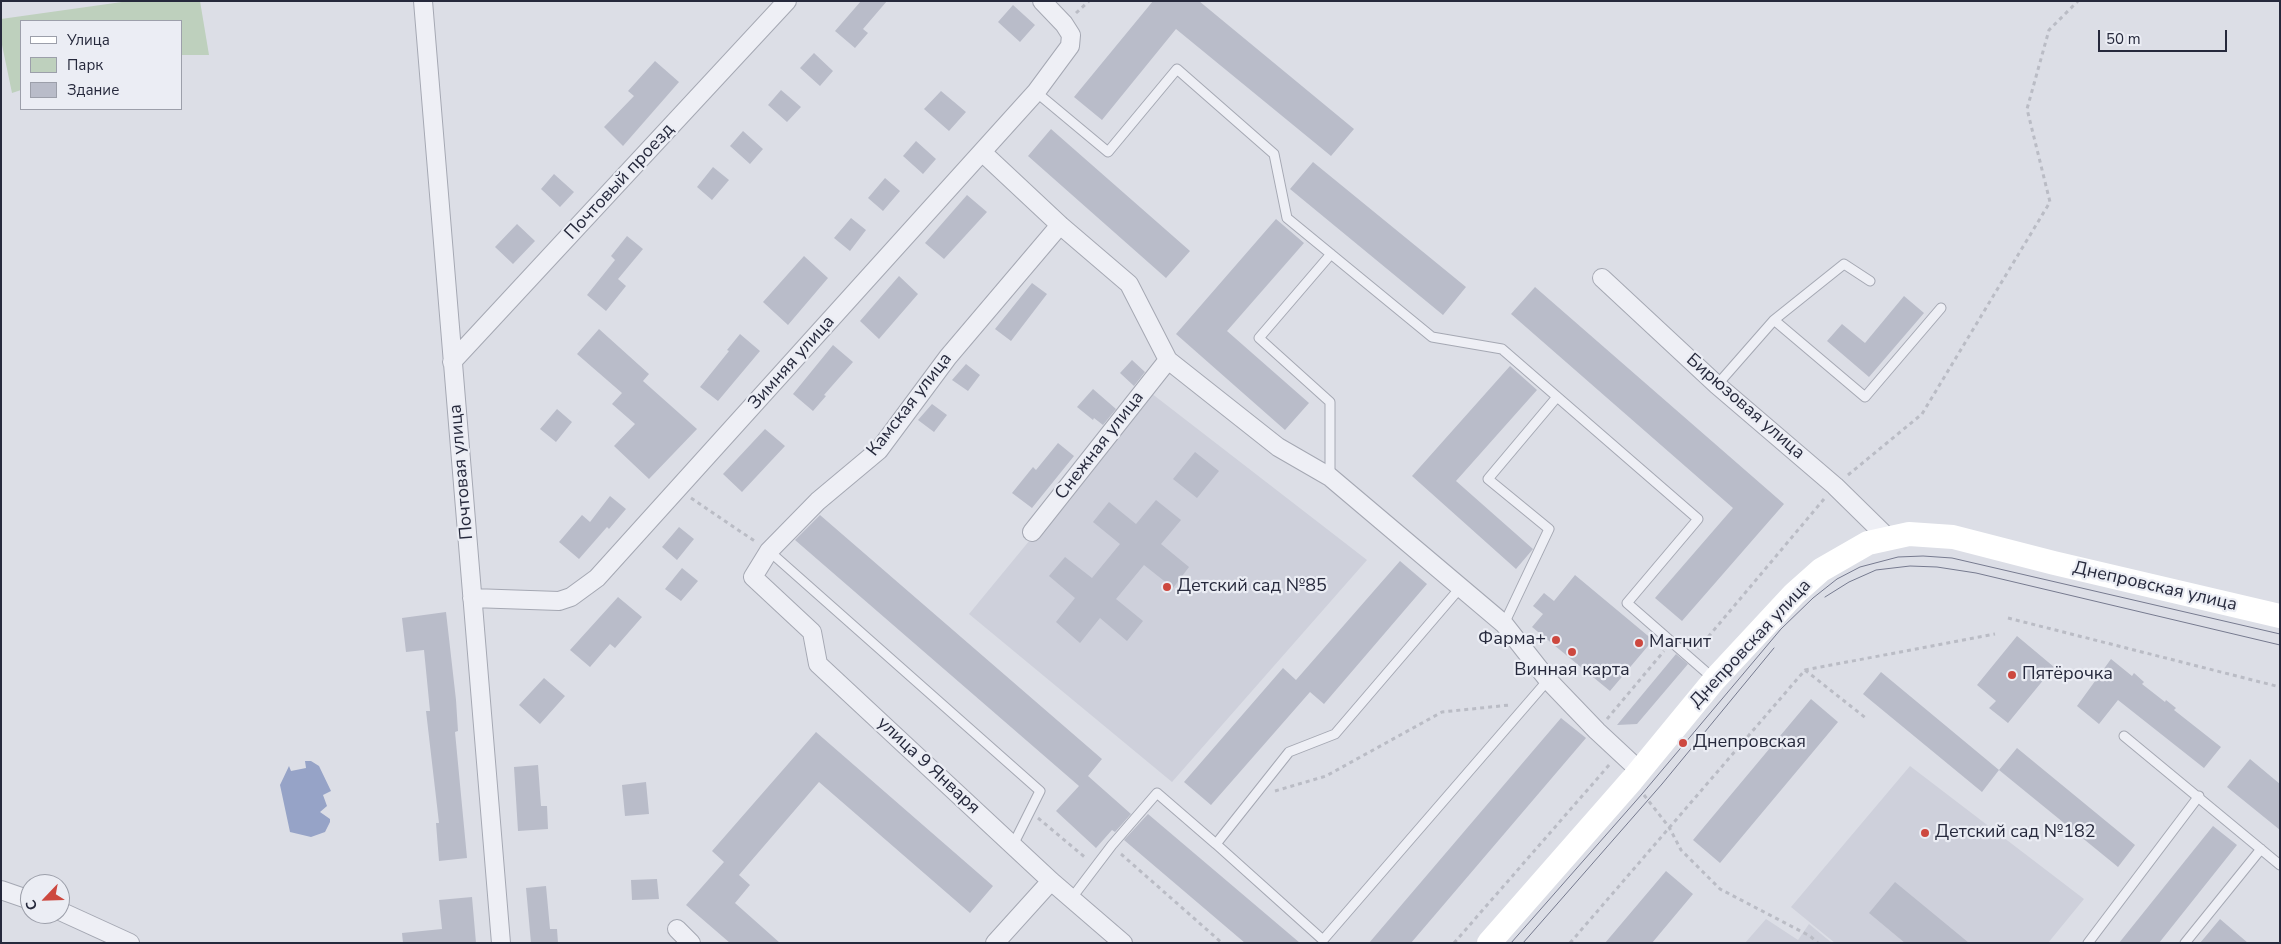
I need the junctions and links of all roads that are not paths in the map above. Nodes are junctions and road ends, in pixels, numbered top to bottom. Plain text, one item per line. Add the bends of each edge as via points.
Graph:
1 (423, 1) edge
2 (787, 1) edge
3 (1042, 1) edge
4 (1036, 92) junction
5 (982, 152) junction
6 (1060, 225) junction
7 (1331, 254) junction
8 (1602, 278) dead end
9 (1870, 281) dead end
10 (1941, 308) dead end
11 (1774, 320) junction
12 (1168, 360) junction
13 (452, 362) junction
14 (1717, 385) junction
15 (1556, 397) junction
16 (1330, 477) junction
17 (1032, 532) dead end
18 (1887, 538) junction
19 (769, 551) junction
20 (753, 577) joint
21 (1460, 588) junction
22 (472, 598) junction
23 (2280, 616) edge
24 (1504, 624) junction
25 (1715, 679) junction
26 (1548, 680) junction
27 (2124, 736) dead end
28 (1636, 776) junction
29 (2199, 796) junction
30 (1216, 844) junction
31 (1013, 845) junction
32 (2261, 849) junction
33 (2280, 865) edge
34 (1051, 881) junction
35 (1, 890) edge
36 (20, 897) edge
37 (1071, 899) junction
38 (70, 916) edge
39 (676, 929) dead end
40 (1322, 941) edge
41 (130, 943) edge
42 (501, 943) edge
43 (691, 943) edge
44 (995, 943) edge
45 (1123, 943) edge
46 (1489, 943) edge
47 (2088, 943) edge
48 (2185, 943) edge

1 - 13 street, Почтовая улица
2 - 13 street, Почтовый проезд
3 - 4 street, Зимняя улица via 1071,35 1070,46
4 - 5 street, Зимняя улица
4 - 7 lane via 1108,152 1177,69 1274,154 1286,218
5 - 6 street
5 - 22 street, Зимняя улица via 597,578 571,597 559,601
6 - 12 street via 1129,284
6 - 19 street, Камская улица via 948,357 879,450 818,501
7 - 15 lane via 1432,337 1502,349
7 - 16 lane via 1259,338 1330,402
8 - 14 street, Бирюзовая улица
9 - 11 lane via 1844,264
10 - 11 lane via 1865,397
11 - 14 lane
12 - 16 street via 1278,447
12 - 17 street, Снежная улица
13 - 22 street, Почтовая улица
14 - 18 street, Бирюзовая улица via 1836,486
15 - 24 lane via 1488,479 1549,529
15 - 25 lane via 1698,519 1627,603
16 - 21 street
18 - 23 street, Днепровская улица via 1909,534 1953,537
18 - 25 street, Днепровская улица via 1852,551 1821,570 1794,594
19 - 20 street, Камская улица
19 - 31 lane via 1040,791
20 - 31 street, улица 9 Января via 812,632 818,664
21 - 24 street
21 - 30 lane via 1335,734 1289,752
22 - 42 street, Почтовая улица
24 - 26 street
25 - 28 street, Днепровская улица
26 - 28 street via 1620,753
26 - 40 lane
27 - 29 lane
28 - 46 street, Днепровская улица
29 - 32 lane
29 - 47 lane
30 - 37 lane via 1157,793
30 - 40 lane
31 - 34 street, улица 9 Января
32 - 33 lane
32 - 48 lane
34 - 37 street, улица 9 Января
34 - 44 street
35 - 36 street
37 - 45 street, улица 9 Января
38 - 41 street
39 - 43 street

